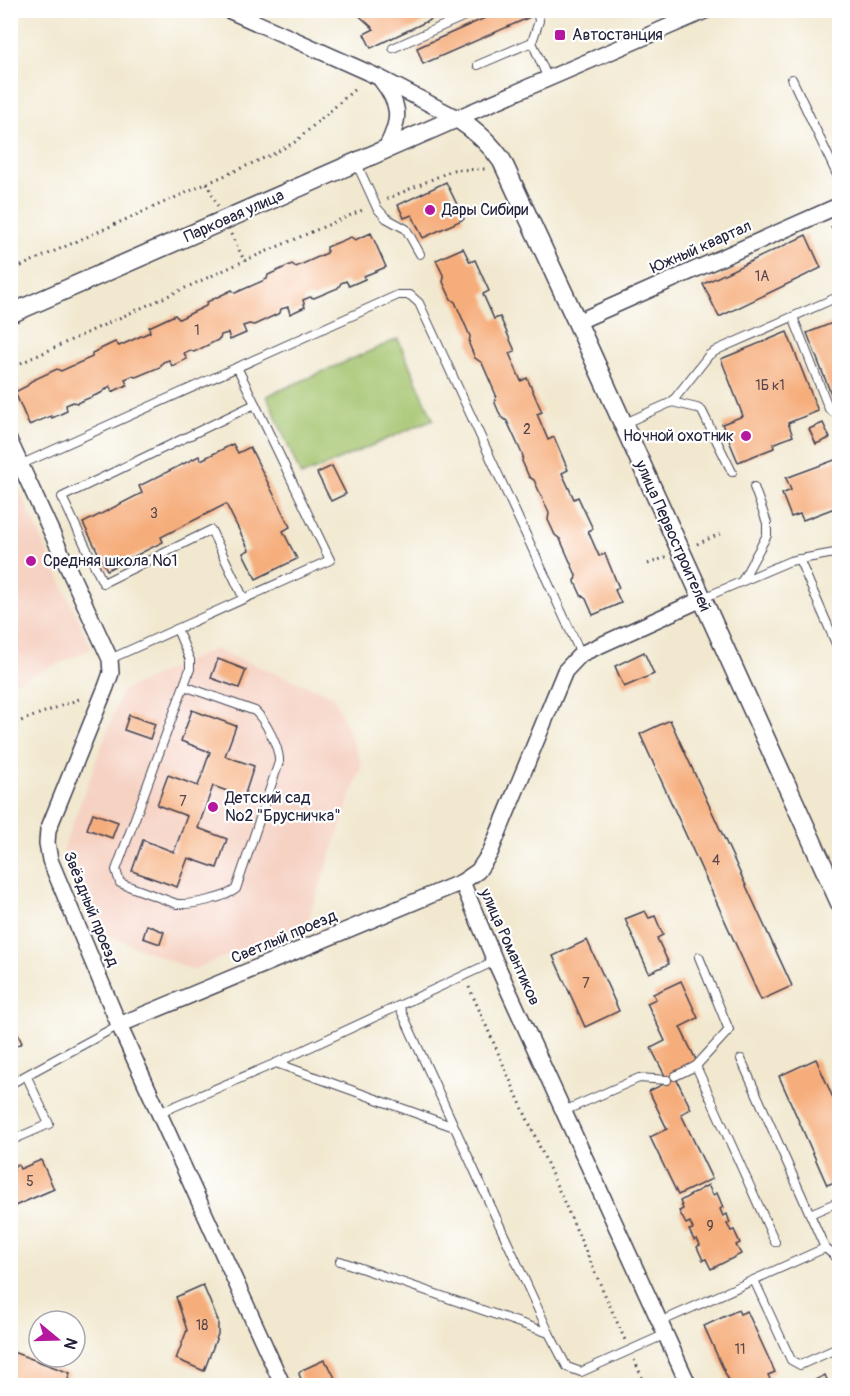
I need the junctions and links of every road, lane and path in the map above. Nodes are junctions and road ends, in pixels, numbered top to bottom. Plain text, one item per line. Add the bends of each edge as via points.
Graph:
1 (228, 10) edge
2 (478, 10) edge
3 (537, 10) edge
4 (706, 10) edge
5 (532, 42) junction
6 (393, 48) dead end
7 (478, 65) dead end
8 (378, 77) junction
9 (548, 79) junction
10 (792, 79) dead end
11 (356, 88) dead end
12 (457, 118) junction
13 (386, 148) junction
14 (356, 162) junction
15 (484, 169) dead end
16 (840, 181) edge
17 (376, 205) junction
18 (840, 205) edge
19 (420, 254) dead end
20 (10, 271) edge
21 (840, 296) edge
22 (10, 314) edge
23 (793, 317) junction
24 (577, 322) junction
25 (10, 368) edge
26 (237, 368) junction
27 (672, 402) junction
28 (255, 404) junction
29 (840, 417) edge
30 (623, 424) junction
31 (10, 442) edge
32 (21, 464) junction
33 (732, 472) dead end
34 (754, 487) dead end
35 (840, 552) edge
36 (799, 559) junction
37 (742, 581) junction
38 (244, 599) junction
39 (702, 599) junction
40 (177, 629) junction
41 (840, 653) edge
42 (581, 654) junction
43 (110, 659) junction
44 (184, 686) junction
45 (82, 698) dead end
46 (10, 725) edge
47 (462, 882) junction
48 (840, 903) edge
49 (699, 957) dead end
50 (495, 961) junction
51 (464, 976) junction
52 (399, 1006) junction
53 (119, 1025) junction
54 (741, 1059) dead end
55 (276, 1062) junction
56 (696, 1066) junction
57 (675, 1076) dead end
58 (27, 1077) junction
59 (667, 1080) dead end
60 (10, 1084) edge
61 (564, 1111) junction
62 (159, 1113) junction
63 (454, 1127) junction
64 (10, 1141) edge
65 (840, 1202) edge
66 (810, 1214) junction
67 (775, 1242) dead end
68 (825, 1248) junction
69 (840, 1260) edge
70 (340, 1261) dead end
71 (754, 1280) junction
72 (663, 1328) junction
73 (549, 1333) junction
74 (840, 1347) edge
75 (630, 1350) junction
76 (283, 1386) edge
77 (646, 1386) edge
78 (689, 1386) edge

1 - 8 street
2 - 6 lane
3 - 5 lane via 539,21
4 - 9 street
5 - 7 lane
5 - 9 lane
8 - 12 street
8 - 13 street via 397,105 394,134
9 - 12 street
10 - 16 lane
11 - 20 path via 295,142 273,154
12 - 13 street, Парковая улица
12 - 24 street, улица Первостроителей via 481,135 502,161
13 - 14 street, Парковая улица
14 - 17 lane
14 - 22 street, Парковая улица
15 - 17 path via 453,170
17 - 19 lane via 386,218 406,229
17 - 25 path
18 - 24 street, Южный квартал
21 - 23 lane
23 - 27 lane via 710,355
23 - 29 lane via 829,409
24 - 30 street, улица Первостроителей
26 - 28 lane
26 - 32 lane
26 - 42 lane via 398,296 410,295 420,303
27 - 30 lane
27 - 33 lane via 702,411
28 - 38 lane via 330,560
28 - 38 lane via 62,497 103,583 211,530
30 - 39 street, улица Первостроителей
31 - 32 street
32 - 43 street
34 - 37 lane via 767,523 767,535
35 - 36 lane
36 - 37 lane
36 - 41 lane
37 - 39 lane
38 - 40 lane
39 - 42 street, улица Романтиков
39 - 48 street, улица Первостроителей
40 - 43 lane
40 - 44 lane via 190,660
42 - 47 street, улица Романтиков via 565,670 489,854 478,870
43 - 53 street, Звёздный проезд via 111,673 48,830 47,843 50,860
44 - 44 lane via 117,870 120,883 185,905 236,889 279,754 255,711
45 - 46 path
47 - 50 street, улица Романтиков
47 - 53 street, Светлый проезд
49 - 56 lane via 729,1030
50 - 51 lane
50 - 61 street, улица Романтиков
51 - 52 lane
51 - 75 path
52 - 55 lane
52 - 63 lane
53 - 58 lane
53 - 62 street, Звёздный проезд
54 - 66 lane
55 - 62 lane
55 - 63 lane
56 - 57 lane
56 - 67 lane
58 - 60 lane
58 - 64 lane via 48,1124
59 - 61 lane via 639,1078
61 - 72 street, улица Романтиков
62 - 76 street, Звёздный проезд
63 - 73 lane
65 - 66 lane
66 - 68 lane
68 - 69 lane
68 - 71 lane
70 - 73 lane
71 - 72 lane
71 - 74 lane via 791,1360 800,1365
72 - 75 lane
72 - 78 street, улица Романтиков
73 - 75 lane via 567,1367 581,1372
75 - 77 path

